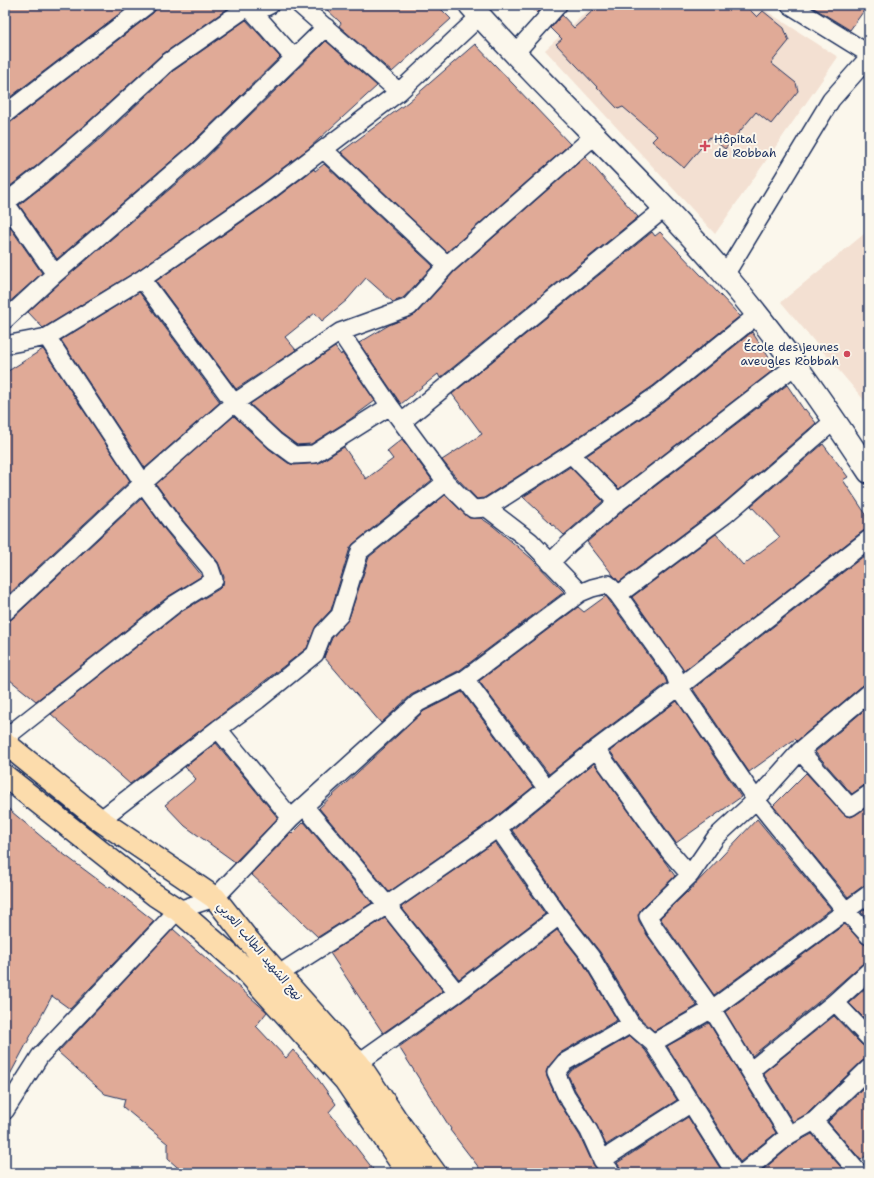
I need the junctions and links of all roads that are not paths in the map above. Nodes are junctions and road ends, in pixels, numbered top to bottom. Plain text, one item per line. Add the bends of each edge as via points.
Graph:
1 (147, 5) edge
2 (270, 5) edge
3 (300, 5) edge
4 (558, 5) edge
5 (790, 5) edge
6 (248, 9) edge
7 (475, 10) edge
8 (326, 27) junction
9 (515, 53) junction
10 (869, 54) edge
11 (294, 58) junction
12 (869, 58) edge
13 (399, 92) junction
14 (5, 114) edge
15 (594, 136) junction
16 (324, 150) junction
17 (5, 202) edge
18 (664, 208) junction
19 (447, 266) junction
20 (55, 274) junction
21 (725, 275) junction
22 (142, 279) junction
23 (757, 315) junction
24 (5, 320) edge
25 (340, 332) junction
26 (47, 337) junction
27 (5, 345) edge
28 (796, 365) junction
29 (234, 403) junction
30 (390, 406) junction
31 (835, 420) junction
32 (402, 422) junction
33 (572, 454) junction
34 (869, 472) edge
35 (446, 482) junction
36 (143, 483) junction
37 (618, 502) junction
38 (487, 508) junction
39 (869, 539) edge
40 (550, 563) junction
41 (580, 593) junction
42 (618, 595) junction
43 (5, 612) edge
44 (465, 679) junction
45 (679, 687) junction
46 (869, 692) edge
47 (218, 729) junction
48 (5, 738) edge
49 (5, 743) edge
50 (596, 749) junction
51 (800, 751) junction
52 (5, 776) edge
53 (547, 789) junction
54 (869, 794) edge
55 (756, 800) junction
56 (304, 806) junction
57 (291, 818) junction
58 (100, 820) junction
59 (498, 828) junction
60 (690, 875) junction
61 (869, 894) edge
62 (215, 898) junction
63 (387, 905) junction
64 (178, 910) junction
65 (845, 910) junction
66 (559, 916) junction
67 (869, 936) edge
68 (869, 971) edge
69 (279, 974) junction
70 (457, 993) junction
71 (835, 1002) junction
72 (712, 1009) junction
73 (632, 1024) junction
74 (869, 1038) edge
75 (653, 1043) junction
76 (358, 1063) junction
77 (869, 1068) edge
78 (750, 1071) junction
79 (691, 1103) junction
80 (5, 1111) edge
81 (814, 1122) junction
82 (789, 1135) junction
83 (607, 1167) edge
84 (434, 1172) edge
85 (408, 1173) edge
86 (734, 1173) edge
87 (743, 1173) edge
88 (859, 1173) edge

1 - 14 street
2 - 6 street
3 - 8 street
4 - 9 street
5 - 10 street
6 - 11 street
6 - 17 street via 167,63 83,139
7 - 9 main road
7 - 13 street
8 - 11 street
8 - 13 street
9 - 15 main road
11 - 20 street via 197,152
12 - 21 street via 831,100
13 - 16 street
15 - 18 main road
15 - 19 street
16 - 19 street
16 - 22 street
17 - 20 street
18 - 21 main road
18 - 32 street
19 - 25 street via 409,307
20 - 24 street
21 - 23 main road
22 - 26 street
22 - 29 street
23 - 28 main road
23 - 33 street via 659,394
25 - 29 street
25 - 30 street
26 - 27 street
26 - 36 street
28 - 31 main road
28 - 37 street
29 - 30 street via 294,455 314,454
29 - 36 street
30 - 32 street
31 - 34 main road
31 - 42 street via 725,515
32 - 35 street
33 - 37 street
33 - 38 street
35 - 38 street via 473,509
35 - 47 street via 360,551 340,615 323,633 315,654
36 - 43 street
36 - 48 street via 210,568 214,580 175,604
37 - 40 street
38 - 40 street via 530,541
39 - 45 street
40 - 41 street
41 - 42 street via 608,584
41 - 44 street
42 - 45 street via 674,673
44 - 53 street
44 - 56 street via 418,703
45 - 50 street
45 - 55 street
46 - 51 street
47 - 57 street
47 - 58 street
49 - 58 main road, نهج الشهيد الطالب العربي
50 - 53 street
50 - 60 street via 670,852
51 - 54 street via 850,808
51 - 55 street
52 - 64 main road, نهج الشهيد الطالب العربي via 155,895
53 - 59 street
55 - 60 street via 716,837
55 - 65 street
56 - 57 street
56 - 63 street
57 - 62 street
58 - 62 main road, نهج الشهيد الطالب العربي
59 - 63 street
59 - 66 street
60 - 72 street via 648,916
61 - 65 street
62 - 64 street
62 - 69 main road, نهج الشهيد الطالب العربي
63 - 69 street
63 - 70 street
64 - 80 street via 40,1056
64 - 85 main road, نهج الشهيد الطالب العربي via 241,965 345,1080
65 - 67 street
65 - 72 street
66 - 70 street
66 - 73 street via 591,957
68 - 71 street
69 - 76 main road, نهج الشهيد الطالب العربي
70 - 76 street
71 - 74 street
71 - 78 street
72 - 75 street
72 - 78 street
73 - 75 street
73 - 83 street via 565,1062 556,1073
75 - 79 street
76 - 84 main road, نهج الشهيد الطالب العربي
77 - 81 street
78 - 82 street
79 - 83 street
79 - 86 street
81 - 82 street
81 - 88 street
82 - 87 street

